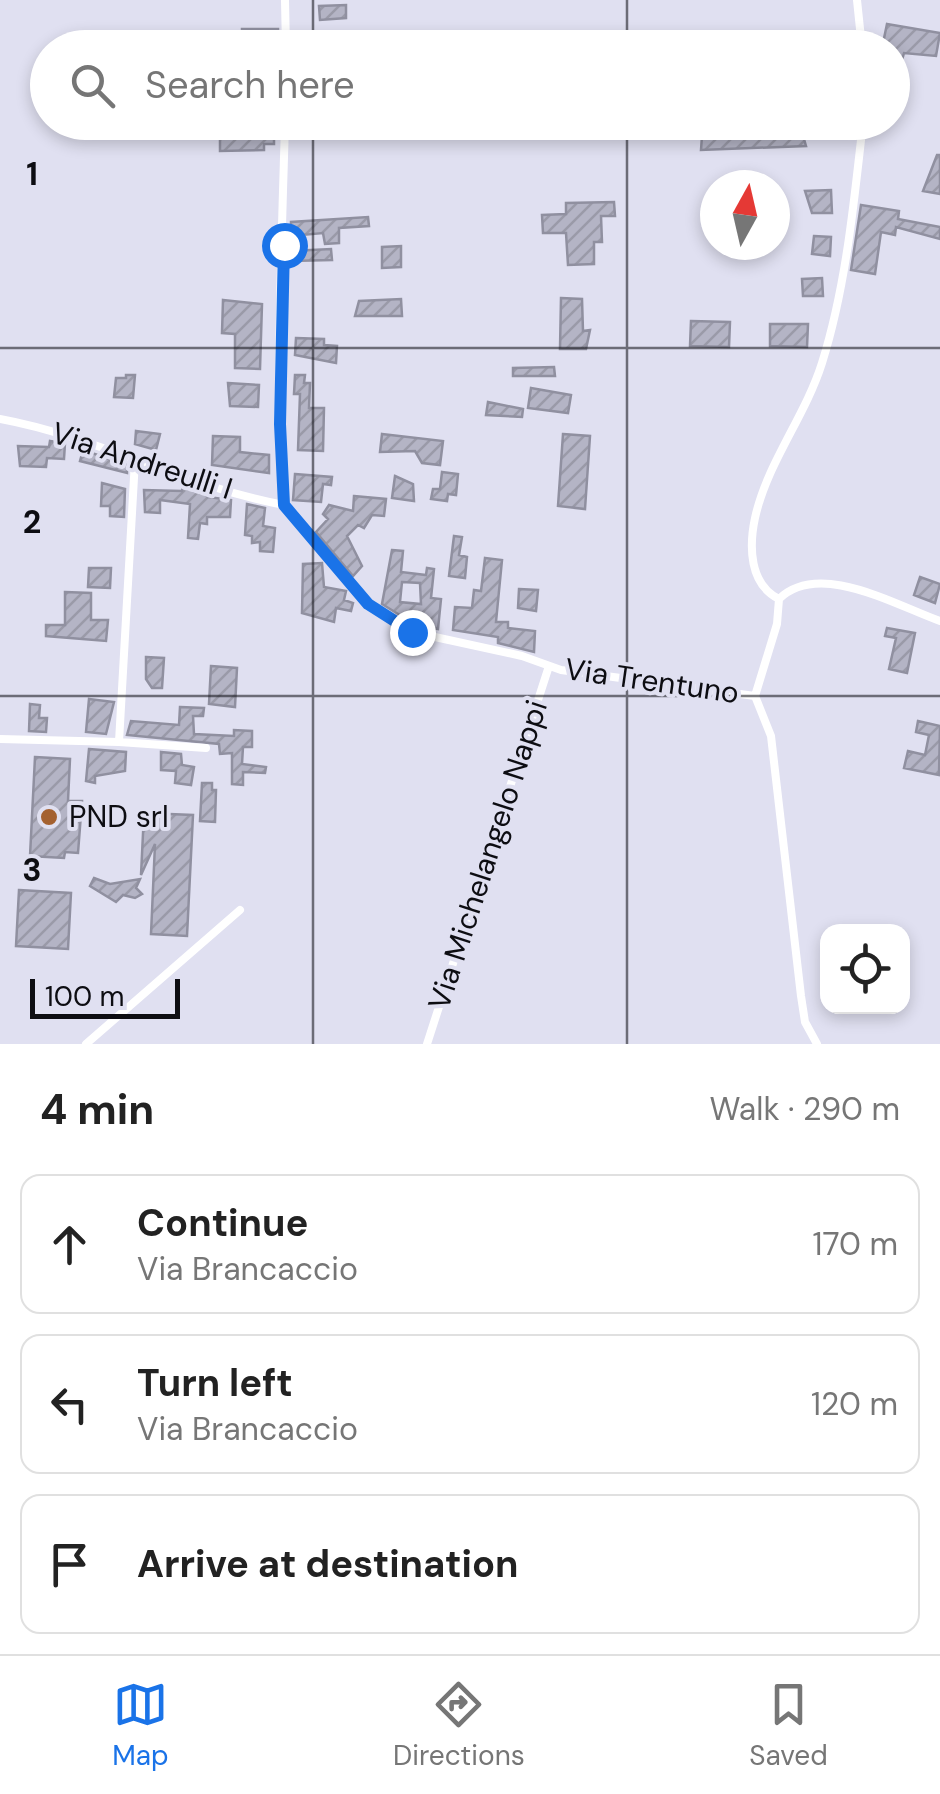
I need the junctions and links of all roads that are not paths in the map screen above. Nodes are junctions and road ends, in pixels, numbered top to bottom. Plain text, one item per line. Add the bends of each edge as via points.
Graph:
1 (286, 0) edge
2 (857, 0) edge
3 (286, 30) edge
4 (860, 30) edge
5 (285, 140) edge
6 (860, 140) edge
7 (0, 420) edge
8 (135, 460) junction
9 (284, 505) junction
10 (779, 598) junction
11 (940, 620) edge
12 (549, 666) junction
13 (754, 696) junction
14 (0, 739) edge
15 (118, 742) junction
16 (206, 748) dead end
17 (240, 910) dead end
18 (86, 1044) edge
19 (427, 1044) edge
20 (817, 1044) edge

1 - 3 street
2 - 4 street
5 - 9 street
6 - 10 street via 822,364 755,518 754,569
7 - 8 street, Via Andreulli I via 64,433
8 - 9 street, Via Andreulli I
8 - 15 street
9 - 12 street, Via Trentuno via 378,614 412,632
10 - 11 street via 809,581
10 - 13 street
12 - 13 street, Via Trentuno
12 - 19 street, Via Michelangelo Nappi
13 - 20 street via 771,736 798,979
14 - 15 street
15 - 16 street
17 - 18 street

